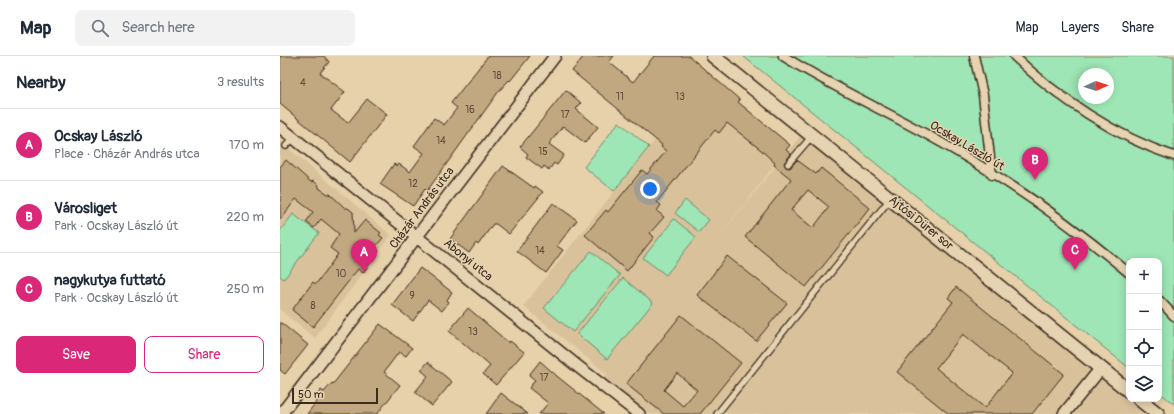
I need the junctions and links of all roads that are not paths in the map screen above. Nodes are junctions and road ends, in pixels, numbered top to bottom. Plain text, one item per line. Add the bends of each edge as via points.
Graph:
1 (555, 56) edge
2 (713, 56) edge
3 (783, 56) edge
4 (974, 56) edge
5 (1014, 56) edge
6 (280, 127) edge
7 (812, 136) junction
8 (294, 137) junction
9 (286, 146) dead end
10 (1174, 156) edge
11 (788, 164) dead end
12 (992, 175) junction
13 (891, 198) junction
14 (417, 236) junction
15 (1126, 271) edge
16 (1162, 303) edge
17 (1174, 316) edge
18 (1101, 368) junction
19 (1126, 389) edge
20 (1144, 402) edge
21 (281, 414) edge
22 (639, 414) edge
23 (717, 414) edge
24 (1064, 414) edge
25 (1158, 414) edge

1 - 14 street, Cházár András utca
2 - 7 street, Ajtósi Dürer sor
3 - 12 street, Ocskay László út via 943,144
4 - 12 street via 983,95
5 - 10 street via 1051,89 1076,106 1141,144
6 - 8 street, Abonyi utca
7 - 11 lane
7 - 13 street, Ajtósi Dürer sor
8 - 9 lane
8 - 14 street, Abonyi utca
12 - 15 street, Ocskay László út via 1031,199
13 - 18 street, Ajtósi Dürer sor
13 - 23 lane
14 - 21 street, Cházár András utca
14 - 22 street, Abonyi utca
16 - 17 street
18 - 19 street, Ajtósi Dürer sor
18 - 24 street
20 - 25 street

